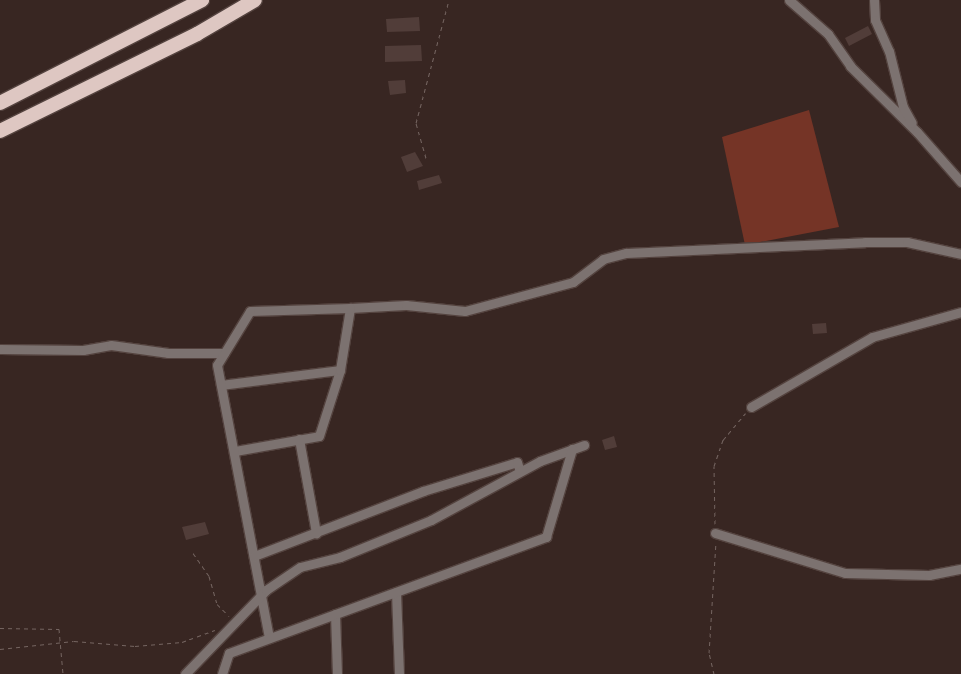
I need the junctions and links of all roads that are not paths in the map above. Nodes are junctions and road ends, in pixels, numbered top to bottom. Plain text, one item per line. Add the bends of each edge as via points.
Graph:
1 (202, 0) edge
2 (256, 0) edge
3 (788, 0) edge
4 (874, 0) edge
5 (0, 103) edge
6 (0, 131) edge
7 (918, 132) junction
8 (961, 182) edge
9 (961, 254) edge
10 (350, 308) junction
11 (961, 312) edge
12 (0, 349) edge
13 (224, 353) junction
14 (340, 370) junction
15 (221, 385) junction
16 (750, 407) dead end
17 (298, 439) junction
18 (584, 445) dead end
19 (572, 449) junction
20 (235, 451) junction
21 (520, 472) junction
22 (316, 533) junction
23 (715, 533) dead end
24 (254, 556) junction
25 (961, 569) edge
26 (396, 592) junction
27 (262, 594) junction
28 (335, 614) junction
29 (270, 638) junction
30 (185, 674) edge
31 (222, 674) edge
32 (337, 674) edge
33 (399, 674) edge

1 - 5 highway
2 - 6 highway via 197,34
3 - 7 street via 828,34 850,66
4 - 7 street via 875,20 888,51 903,108
7 - 8 street
9 - 10 street via 906,242 626,254 604,259 573,282 465,312 406,305
10 - 13 street via 250,311
10 - 14 street
11 - 16 street via 872,337
12 - 13 street via 83,350 111,345 168,353
13 - 15 street via 216,365
14 - 15 street
14 - 17 street via 319,436
15 - 20 street
17 - 20 street
17 - 22 street
18 - 19 street
19 - 21 street
19 - 26 street via 546,537
20 - 24 street
21 - 22 street via 517,462
21 - 27 street via 431,520 340,557 300,568
22 - 24 street
23 - 25 street via 845,573 921,576
24 - 27 street
26 - 28 street
26 - 33 street
27 - 29 street
27 - 30 street
28 - 29 street
28 - 32 street
29 - 31 street via 229,653

